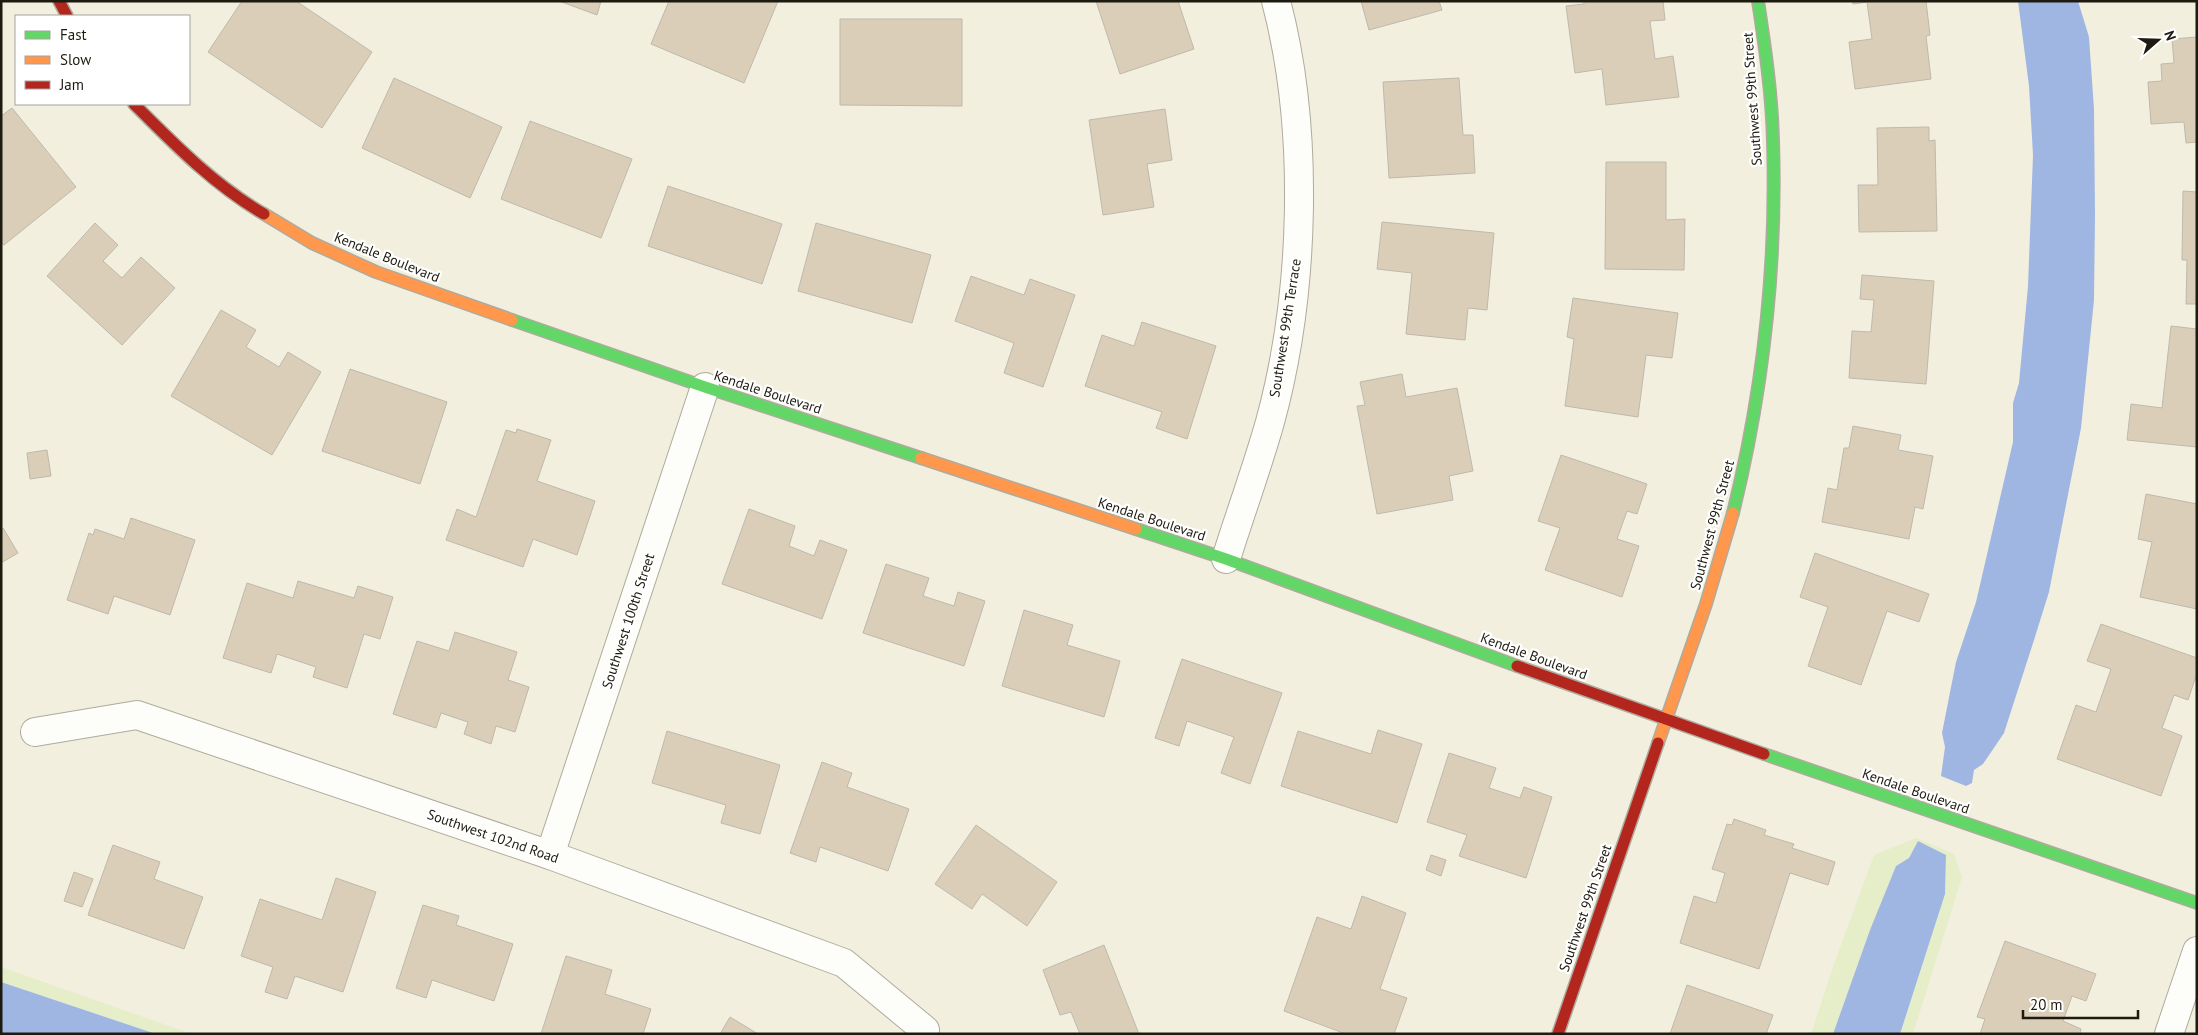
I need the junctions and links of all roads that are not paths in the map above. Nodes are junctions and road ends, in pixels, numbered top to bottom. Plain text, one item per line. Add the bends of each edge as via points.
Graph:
1 (59, 1) edge
2 (1276, 1) edge
3 (1758, 1) edge
4 (66, 15) edge
5 (135, 105) edge
6 (705, 387) junction
7 (1226, 559) junction
8 (1666, 720) junction
9 (35, 732) dead end
10 (550, 855) junction
11 (2197, 903) edge
12 (2197, 950) edge
13 (925, 1030) dead end
14 (1558, 1034) edge
15 (2169, 1034) edge

1 - 4 street
2 - 7 street, Southwest 99th Terrace via 1289,62 1297,147 1297,255 1284,356 1270,421
3 - 8 street, Southwest 99th Street via 1773,140 1767,312 1756,400 1740,486 1713,586
5 - 6 street, Kendale Boulevard via 189,160 245,204 312,243 376,272
6 - 7 street, Kendale Boulevard
6 - 10 street, Southwest 100th Street
7 - 8 street, Kendale Boulevard
8 - 11 street, Kendale Boulevard
8 - 14 street, Southwest 99th Street
9 - 10 street, Southwest 102nd Road via 137,715
10 - 13 street, Southwest 102nd Road via 844,963
12 - 15 street

